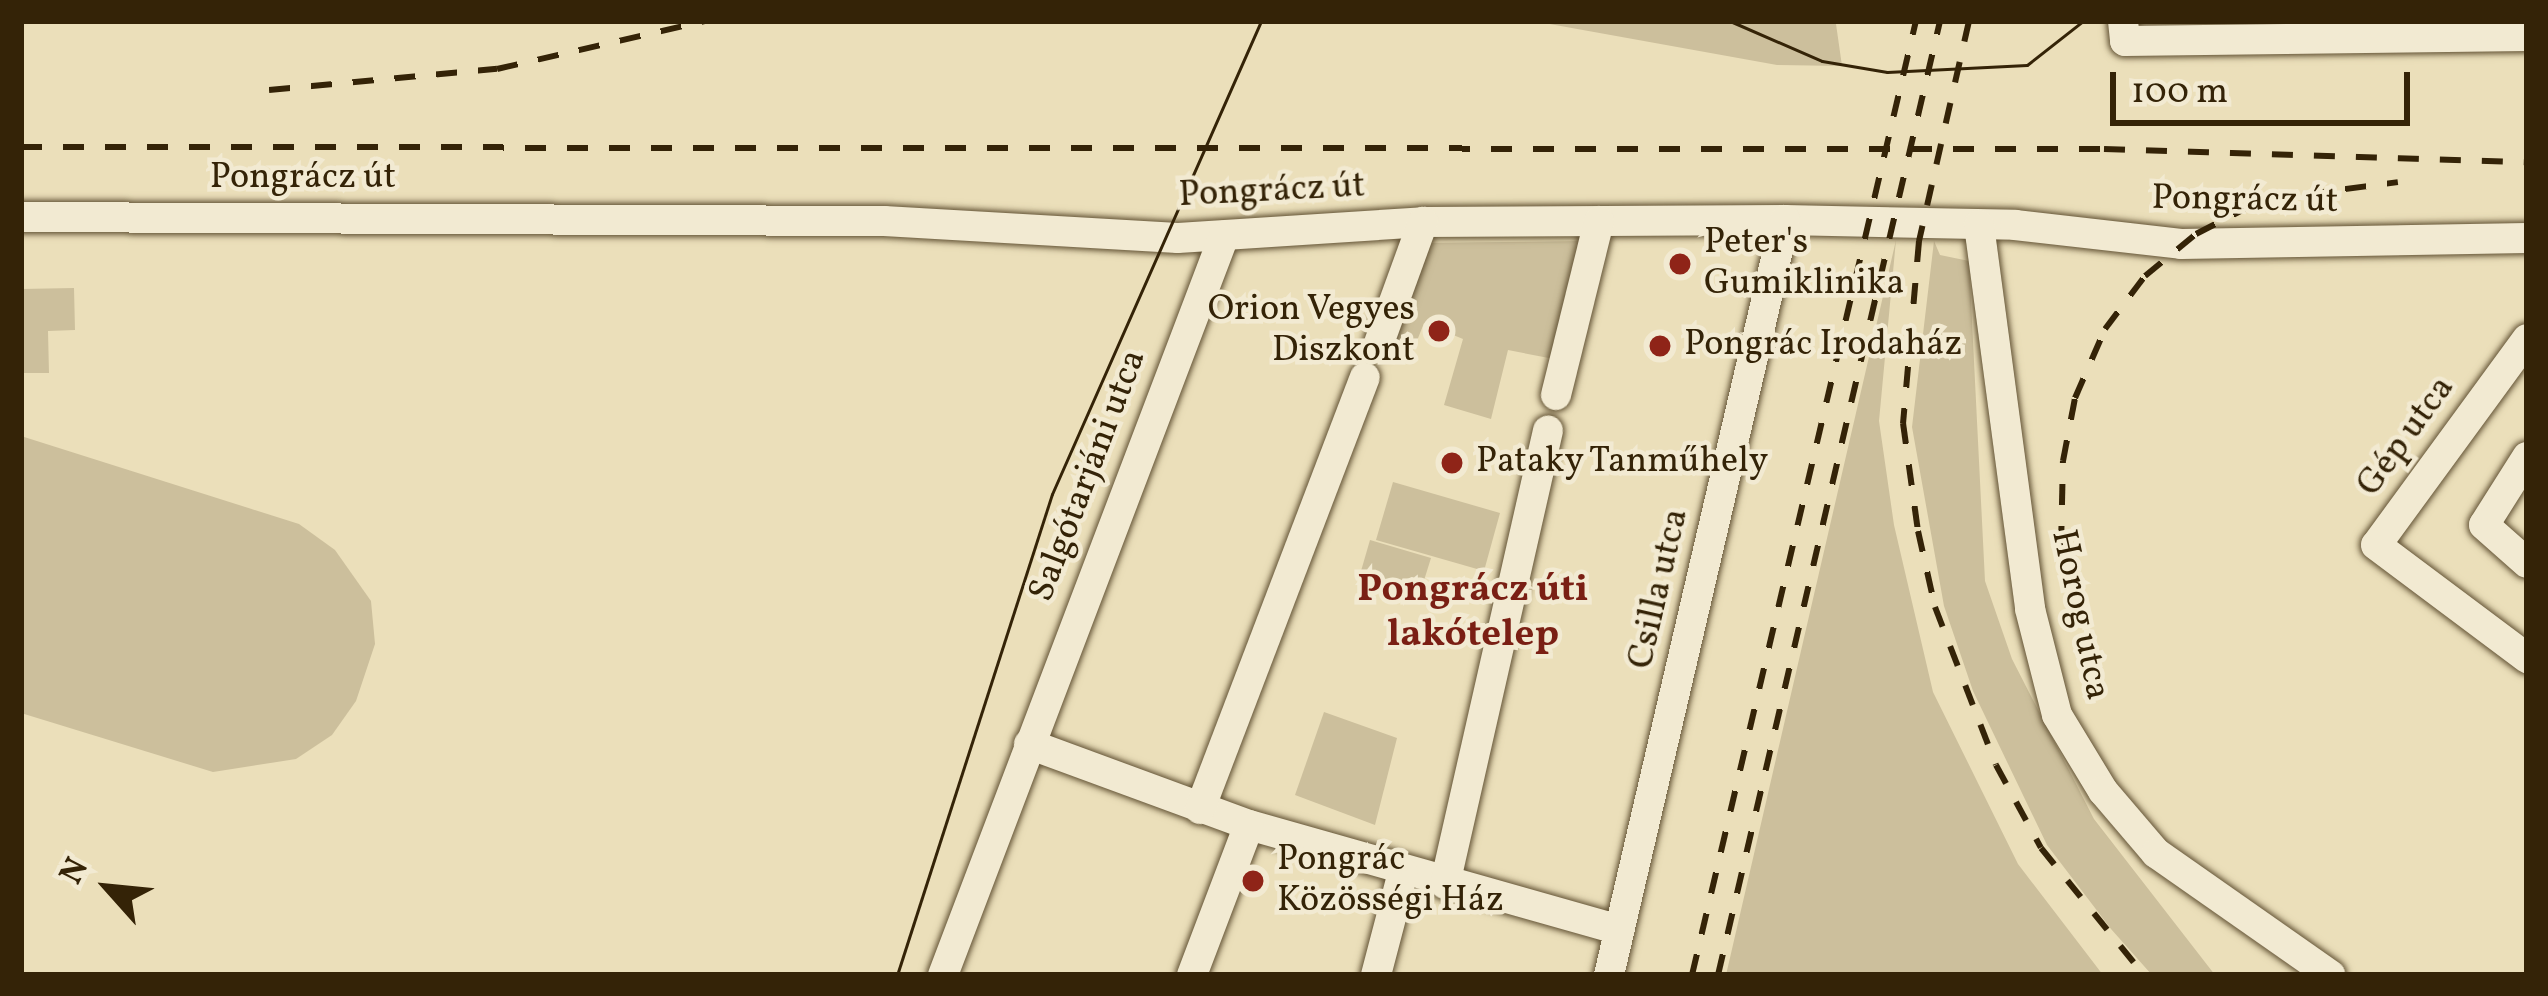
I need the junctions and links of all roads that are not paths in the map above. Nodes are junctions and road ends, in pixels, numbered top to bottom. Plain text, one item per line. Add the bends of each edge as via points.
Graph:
1 (2124, 31) edge
2 (2510, 31) edge
3 (21, 217) edge
4 (1785, 220) junction
5 (1599, 221) junction
6 (1423, 222) junction
7 (1979, 226) junction
8 (1224, 236) junction
9 (2527, 238) edge
10 (2527, 339) edge
11 (1378, 344) dead end
12 (1364, 381) dead end
13 (1556, 395) dead end
14 (1548, 431) dead end
15 (2527, 457) edge
16 (2527, 563) edge
17 (2527, 658) edge
18 (1029, 744) junction
19 (1200, 809) junction
20 (1249, 825) junction
21 (1403, 872) junction
22 (1445, 884) junction
23 (1619, 930) junction
24 (943, 975) edge
25 (1192, 975) edge
26 (1376, 975) edge
27 (1609, 975) edge
28 (2330, 975) edge

1 - 2 street
3 - 8 street, Pongrácz út via 884,221
4 - 5 street, Pongrácz út
4 - 7 street, Pongrácz út
4 - 23 street, Csilla utca
5 - 6 street, Pongrácz út
5 - 13 street
6 - 8 street, Pongrácz út
6 - 11 street
7 - 9 street, Pongrácz út via 2181,244
7 - 28 street, Horog utca via 2030,609 2057,716 2103,791 2156,853
8 - 18 street, Salgótarjáni utca
10 - 17 street, Gép utca via 2376,544
12 - 19 street
14 - 22 street
15 - 16 street via 2484,525
18 - 19 street
18 - 24 street, Salgótarjáni utca
19 - 20 street
20 - 21 street
20 - 25 street
21 - 22 street
21 - 26 street
22 - 23 street
23 - 27 street, Csilla utca

